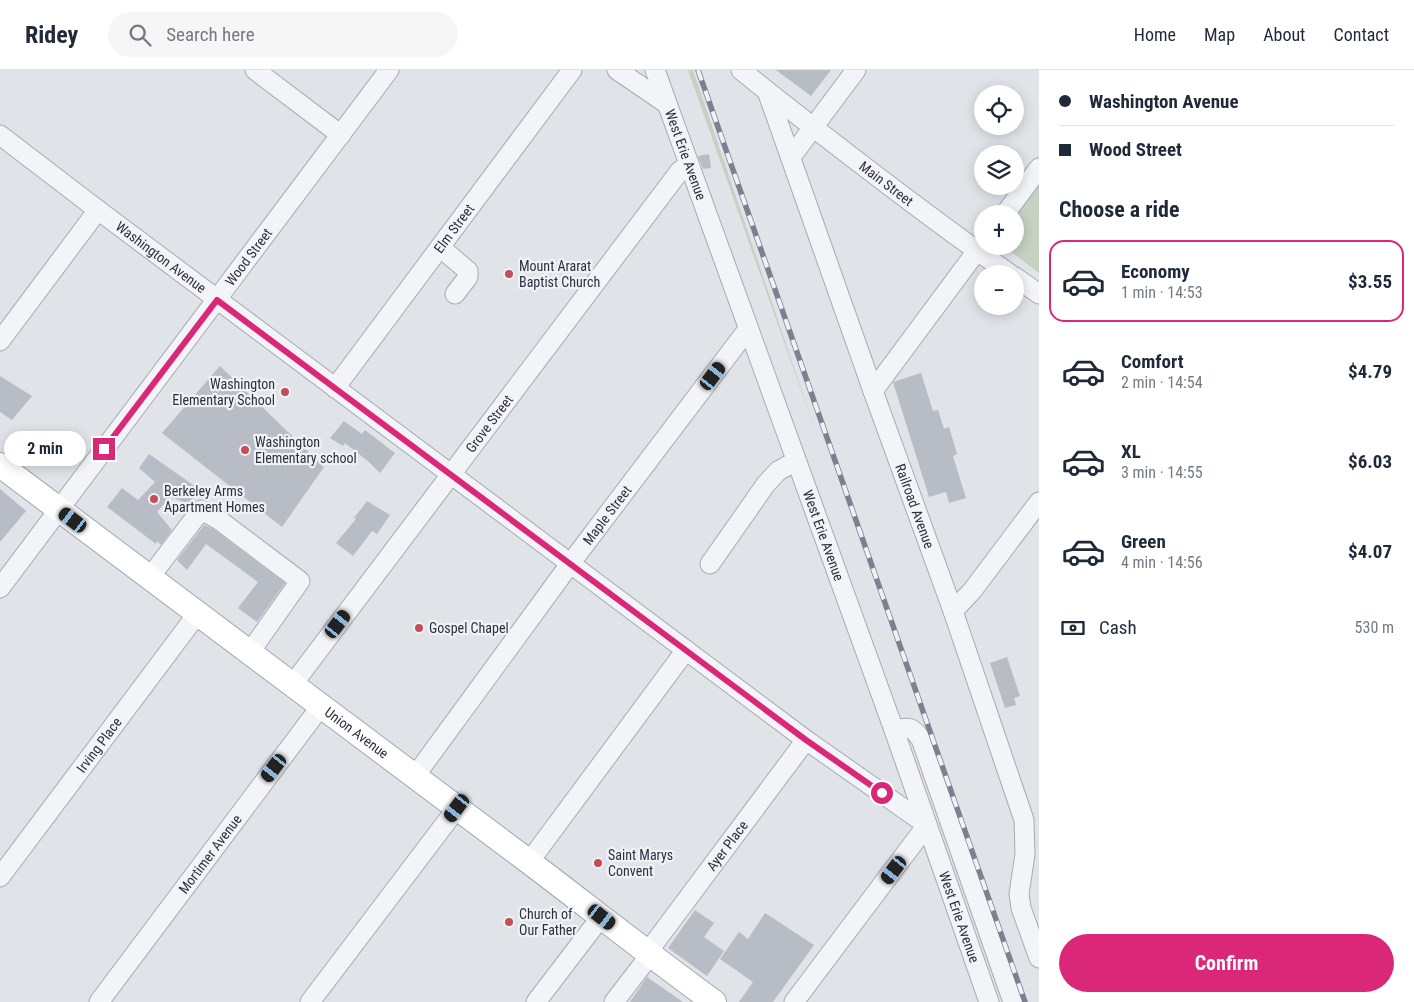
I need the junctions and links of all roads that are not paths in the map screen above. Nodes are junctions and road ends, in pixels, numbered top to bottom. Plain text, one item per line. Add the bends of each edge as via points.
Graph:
1 (255, 70) edge
2 (390, 70) edge
3 (572, 70) edge
4 (617, 70) edge
5 (655, 70) edge
6 (742, 70) edge
7 (856, 70) edge
8 (767, 91) junction
9 (667, 104) junction
10 (813, 127) junction
11 (0, 135) edge
12 (341, 135) junction
13 (791, 157) junction
14 (689, 164) junction
15 (1039, 168) edge
16 (1012, 205) edge
17 (98, 210) junction
18 (974, 243) edge
19 (440, 247) junction
20 (974, 255) edge
21 (989, 255) edge
22 (1000, 265) edge
23 (1024, 283) edge
24 (455, 294) dead end
25 (1039, 294) edge
26 (217, 300) junction
27 (748, 329) junction
28 (0, 341) edge
29 (335, 388) junction
30 (873, 391) junction
31 (796, 461) junction
32 (0, 465) edge
33 (452, 475) junction
34 (1039, 502) edge
35 (58, 509) junction
36 (570, 564) junction
37 (710, 564) dead end
38 (150, 577) junction
39 (0, 588) edge
40 (953, 610) junction
41 (198, 613) junction
42 (686, 650) junction
43 (250, 652) junction
44 (293, 684) junction
45 (321, 706) junction
46 (894, 730) junction
47 (806, 740) junction
48 (415, 776) junction
49 (457, 808) junction
50 (927, 825) junction
51 (1032, 835) edge
52 (1039, 847) edge
53 (529, 862) junction
54 (0, 877) edge
55 (1020, 880) junction
56 (602, 917) junction
57 (648, 954) junction
58 (1039, 958) edge
59 (987, 1001) edge
60 (99, 1002) edge
61 (310, 1002) edge
62 (536, 1002) edge
63 (614, 1002) edge
64 (714, 1002) edge
65 (794, 1002) edge
66 (1013, 1002) edge

1 - 12 street
2 - 12 street, Wood Street
3 - 19 street, Elm Street
4 - 9 street
5 - 9 street, West Erie Avenue
6 - 8 street
7 - 10 street
8 - 10 street, Main Street
8 - 13 street, Railroad Avenue
9 - 14 street, West Erie Avenue
10 - 13 street
10 - 18 street, Main Street
11 - 17 street, Washington Avenue
12 - 26 street, Wood Street
13 - 30 street, Railroad Avenue
14 - 27 street, West Erie Avenue
14 - 33 street, Grove Street via 679,172
15 - 16 street
17 - 26 street, Washington Avenue
17 - 28 street
19 - 24 street via 468,271 468,277
19 - 29 street, Elm Street
20 - 30 street
21 - 22 street, Main Street
23 - 25 street
26 - 29 street, Washington Avenue
26 - 35 street, Wood Street
27 - 31 street, West Erie Avenue
27 - 36 street, Maple Street
29 - 33 street, Washington Avenue
30 - 40 street, Railroad Avenue
31 - 37 street via 778,471 766,484
31 - 46 street, West Erie Avenue
32 - 35 main road, Union Avenue
33 - 36 street, Washington Avenue
33 - 44 street, Grove Street
34 - 40 street via 972,591
35 - 38 main road, Union Avenue
35 - 39 street, Wood Street
36 - 42 street, Washington Avenue
36 - 48 street, Maple Street
38 - 41 main road, Union Avenue
38 - 43 street via 200,510 219,520 300,581
40 - 51 street, Railroad Avenue via 1024,820
41 - 43 main road, Union Avenue
41 - 54 street, Irving Place
42 - 47 street, Washington Avenue
42 - 53 street
43 - 44 main road, Union Avenue
44 - 45 main road, Union Avenue
45 - 48 main road, Union Avenue
45 - 60 street, Mortimer Avenue
46 - 50 street, West Erie Avenue
46 - 66 street via 908,728 921,739
47 - 50 street, Washington Avenue
47 - 57 street, Ayer Place
48 - 49 main road, Union Avenue
49 - 53 main road, Union Avenue
49 - 61 street
50 - 59 street, West Erie Avenue
50 - 65 street
51 - 55 street, Railroad Avenue
52 - 55 street
53 - 56 main road, Union Avenue
55 - 58 street, Railroad Avenue via 1021,908
56 - 57 main road, Union Avenue
56 - 62 street
57 - 63 street, Ayer Place
57 - 64 main road, Union Avenue

